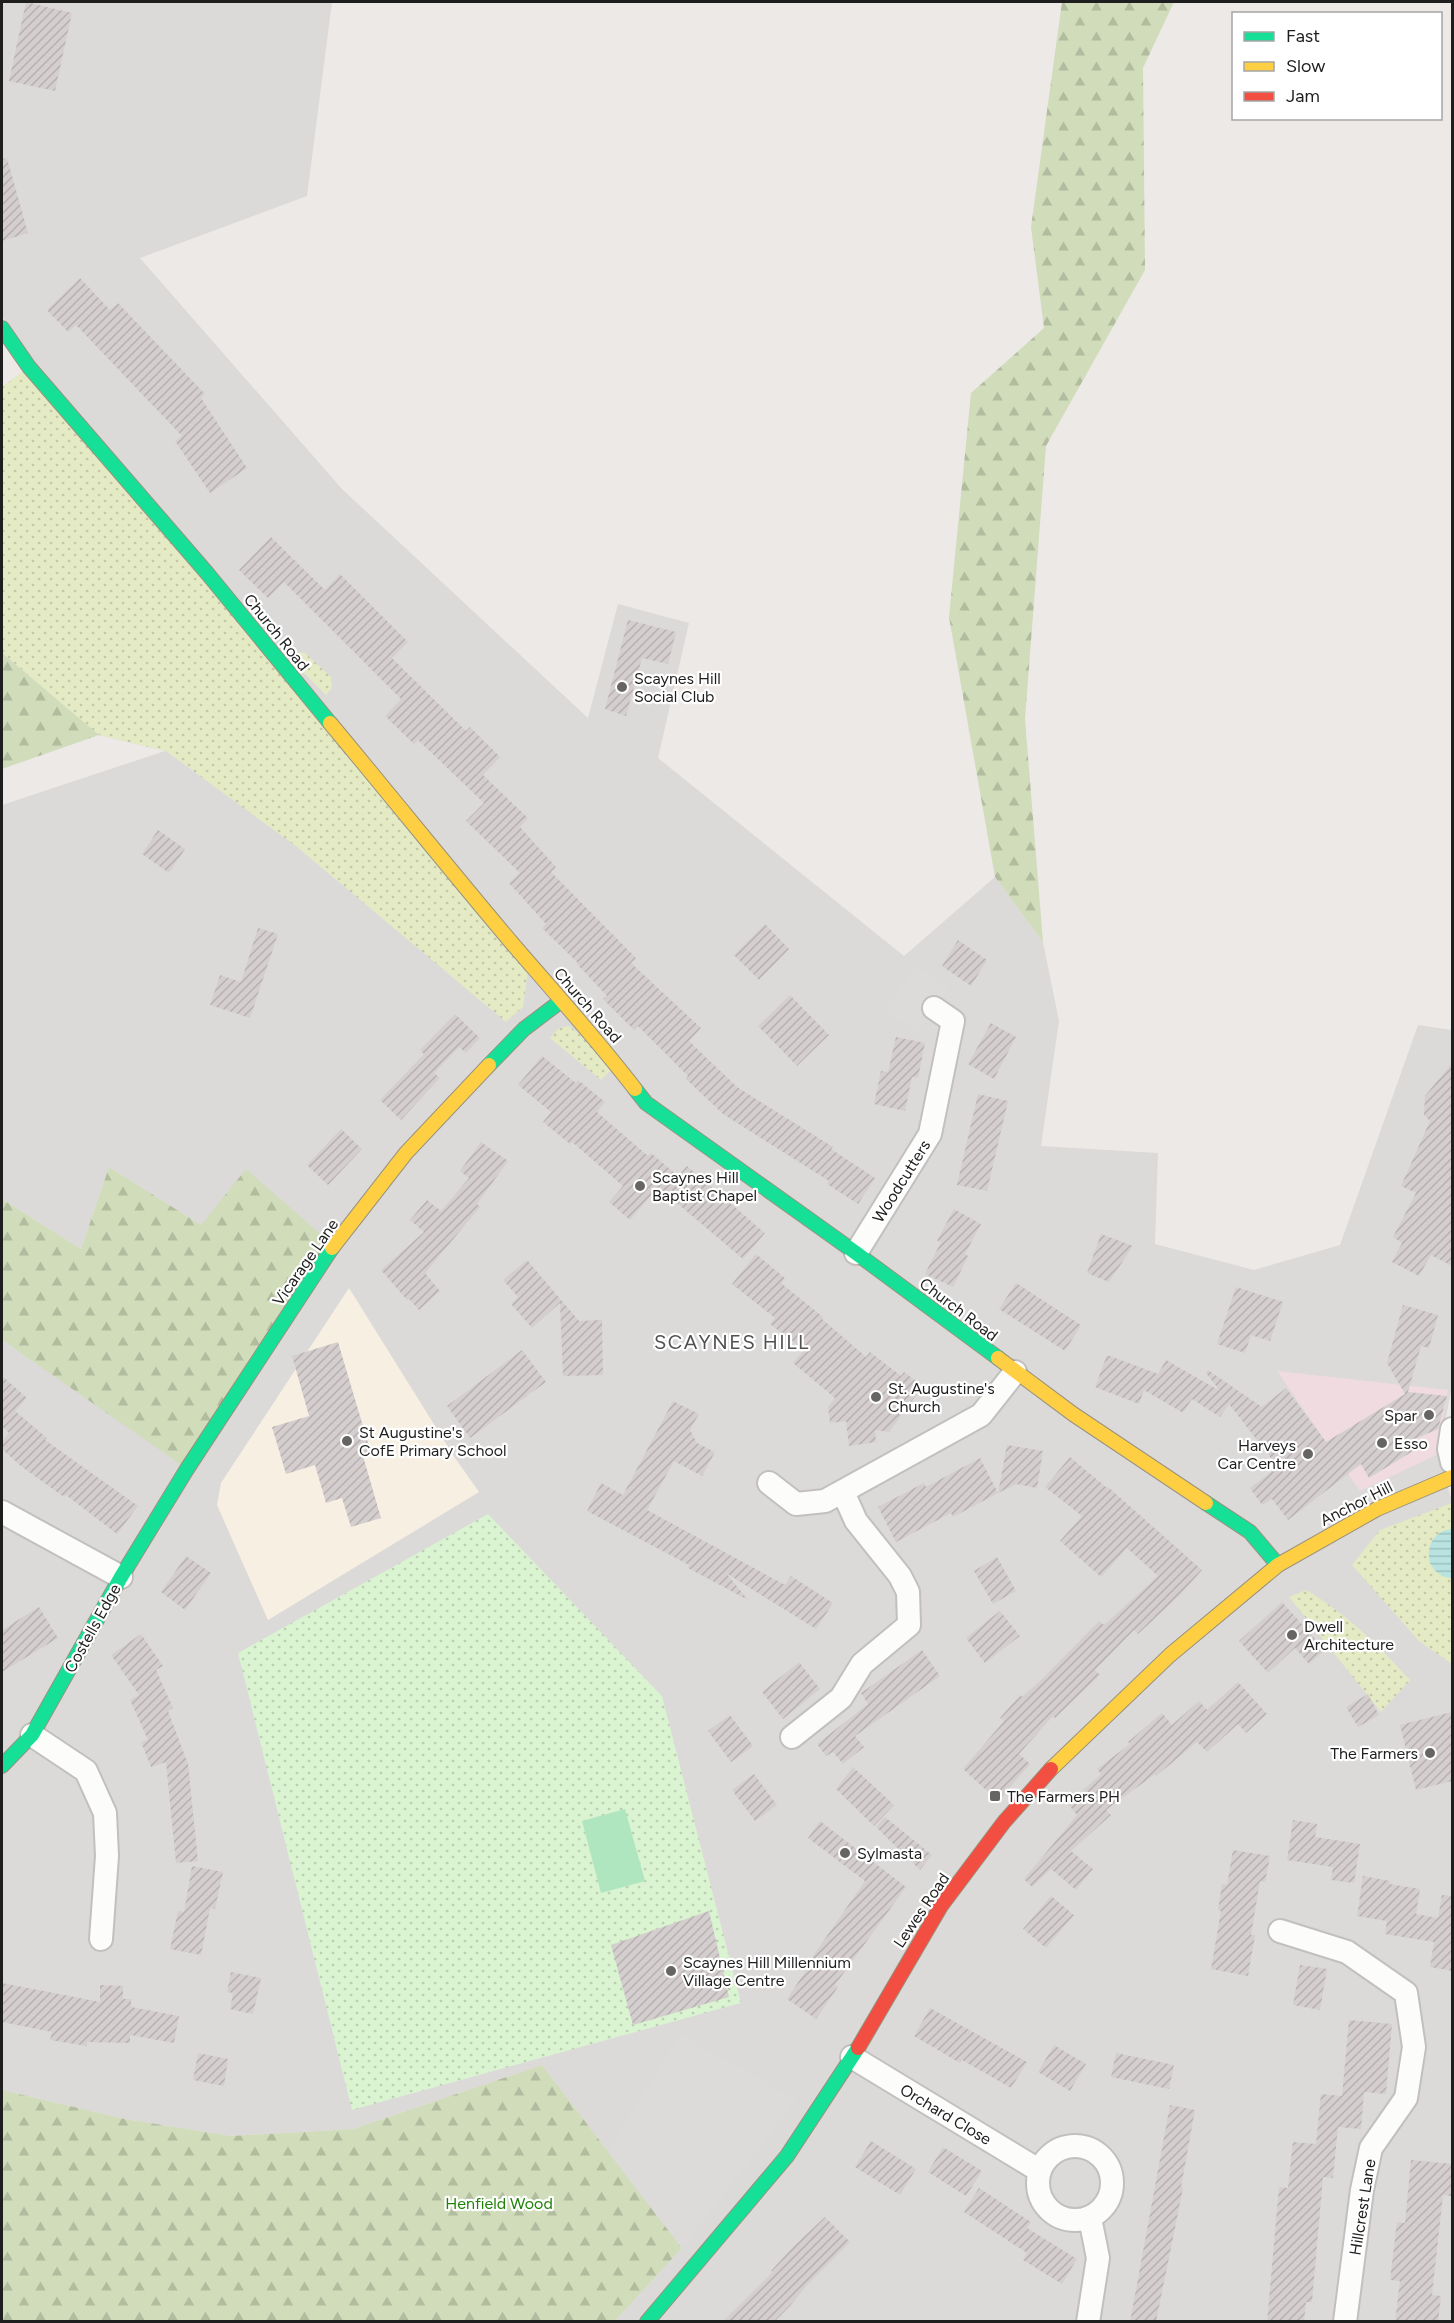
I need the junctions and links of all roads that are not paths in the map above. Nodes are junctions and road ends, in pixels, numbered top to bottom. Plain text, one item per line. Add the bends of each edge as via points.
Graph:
1 (2, 328) edge
2 (561, 1001) junction
3 (934, 1008) dead end
4 (856, 1253) junction
5 (1015, 1372) junction
6 (1452, 1429) edge
7 (1452, 1462) edge
8 (1452, 1477) edge
9 (769, 1484) dead end
10 (843, 1492) junction
11 (2, 1512) edge
12 (1278, 1564) junction
13 (121, 1577) junction
14 (32, 1735) junction
15 (792, 1737) dead end
16 (2, 1766) edge
17 (1280, 1931) dead end
18 (101, 1939) dead end
19 (852, 2057) junction
20 (1040, 2171) junction
21 (1090, 2218) junction
22 (647, 2322) edge
23 (1088, 2322) edge
24 (1345, 2322) edge

1 - 2 main road, Church Road via 29,367 166,523
2 - 4 main road, Church Road via 646,1102
2 - 13 main road, Vicarage Lane via 524,1029 406,1153 334,1246
3 - 4 street, Woodcutters via 953,1021 930,1134
4 - 5 main road, Church Road
5 - 10 street via 981,1415
5 - 12 main road, Church Road via 1250,1532
6 - 7 street
8 - 12 main road, Anchor Hill via 1377,1509
9 - 10 street via 796,1504 825,1501
10 - 15 street via 856,1521 908,1592 909,1625 862,1664 841,1698
11 - 13 street, Costells Edge
12 - 19 main road, Lewes Road via 1170,1655 1072,1747 1004,1822 941,1906
13 - 14 main road, Costells Edge
14 - 16 main road, Costells Edge
14 - 18 street via 86,1771 105,1813 107,1856
17 - 24 street, Hillcrest Lane via 1347,1952 1406,1993 1414,2048 1406,2098 1371,2148
19 - 20 street, Orchard Close
19 - 22 main road, Lewes Road via 786,2156
20 - 21 street via 1040,2195 1050,2210 1065,2219
20 - 21 street via 1050,2155 1066,2146 1091,2148 1101,2155 1109,2165 1113,2190 1100,2211
21 - 23 street via 1098,2258

